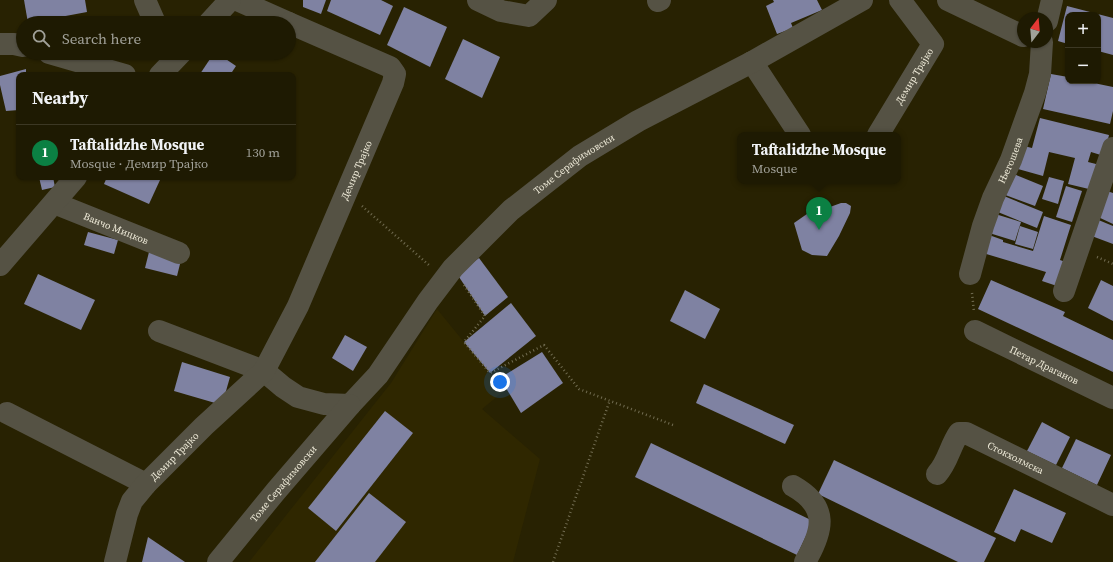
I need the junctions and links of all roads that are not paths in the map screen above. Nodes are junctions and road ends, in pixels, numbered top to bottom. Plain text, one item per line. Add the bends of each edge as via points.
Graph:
1 (145, 0) edge
2 (230, 0) edge
3 (237, 0) edge
4 (478, 0) edge
5 (546, 0) edge
6 (862, 0) edge
7 (900, 0) edge
8 (948, 0) edge
9 (1052, 0) edge
10 (1049, 12) edge
11 (152, 16) edge
12 (215, 16) edge
13 (273, 16) edge
14 (296, 26) edge
15 (1017, 33) edge
16 (0, 44) edge
17 (16, 44) edge
18 (1036, 48) edge
19 (73, 60) edge
20 (172, 60) edge
21 (752, 62) junction
22 (115, 72) edge
23 (162, 72) edge
24 (798, 132) edge
25 (880, 132) edge
26 (1113, 148) edge
27 (73, 180) edge
28 (54, 203) junction
29 (178, 253) dead end
30 (0, 264) edge
31 (970, 274) road end
32 (1064, 291) dead end
33 (159, 330) dead end
34 (975, 331) road end
35 (264, 371) junction
36 (1113, 398) edge
37 (350, 405) junction
38 (7, 413) dead end
39 (937, 474) dead end
40 (146, 484) junction
41 (793, 486) dead end
42 (1113, 505) edge
43 (115, 562) edge
44 (218, 562) edge
45 (805, 562) edge

1 - 11 street
2 - 12 street
3 - 13 street, Демир Трајко
4 - 5 street via 500,11 529,16
6 - 21 street, Томе Серафимовски
7 - 25 street, Демир Трајко via 933,44
8 - 15 street, Његошева
9 - 10 street
14 - 35 street, Демир Трајко via 390,68 395,74 298,306
16 - 17 street
18 - 31 street, Његошева via 1040,74 1035,93 993,198
19 - 22 street
20 - 23 street
21 - 24 street
21 - 37 street, Томе Серафимовски via 638,121 580,156 512,210 449,273 378,375
26 - 32 street
27 - 28 street
28 - 29 street, Ванчо Мицков
28 - 30 street
33 - 35 street
34 - 36 street, Петар Драганов
35 - 37 street via 298,396 324,404
35 - 40 street, Демир Трајко
37 - 44 street, Томе Серафимовски
38 - 40 street
39 - 42 street, Стокхолмска via 942,469 959,433 966,433
40 - 43 street, Демир Трајко via 132,501
41 - 45 street via 812,500 818,511 820,528

